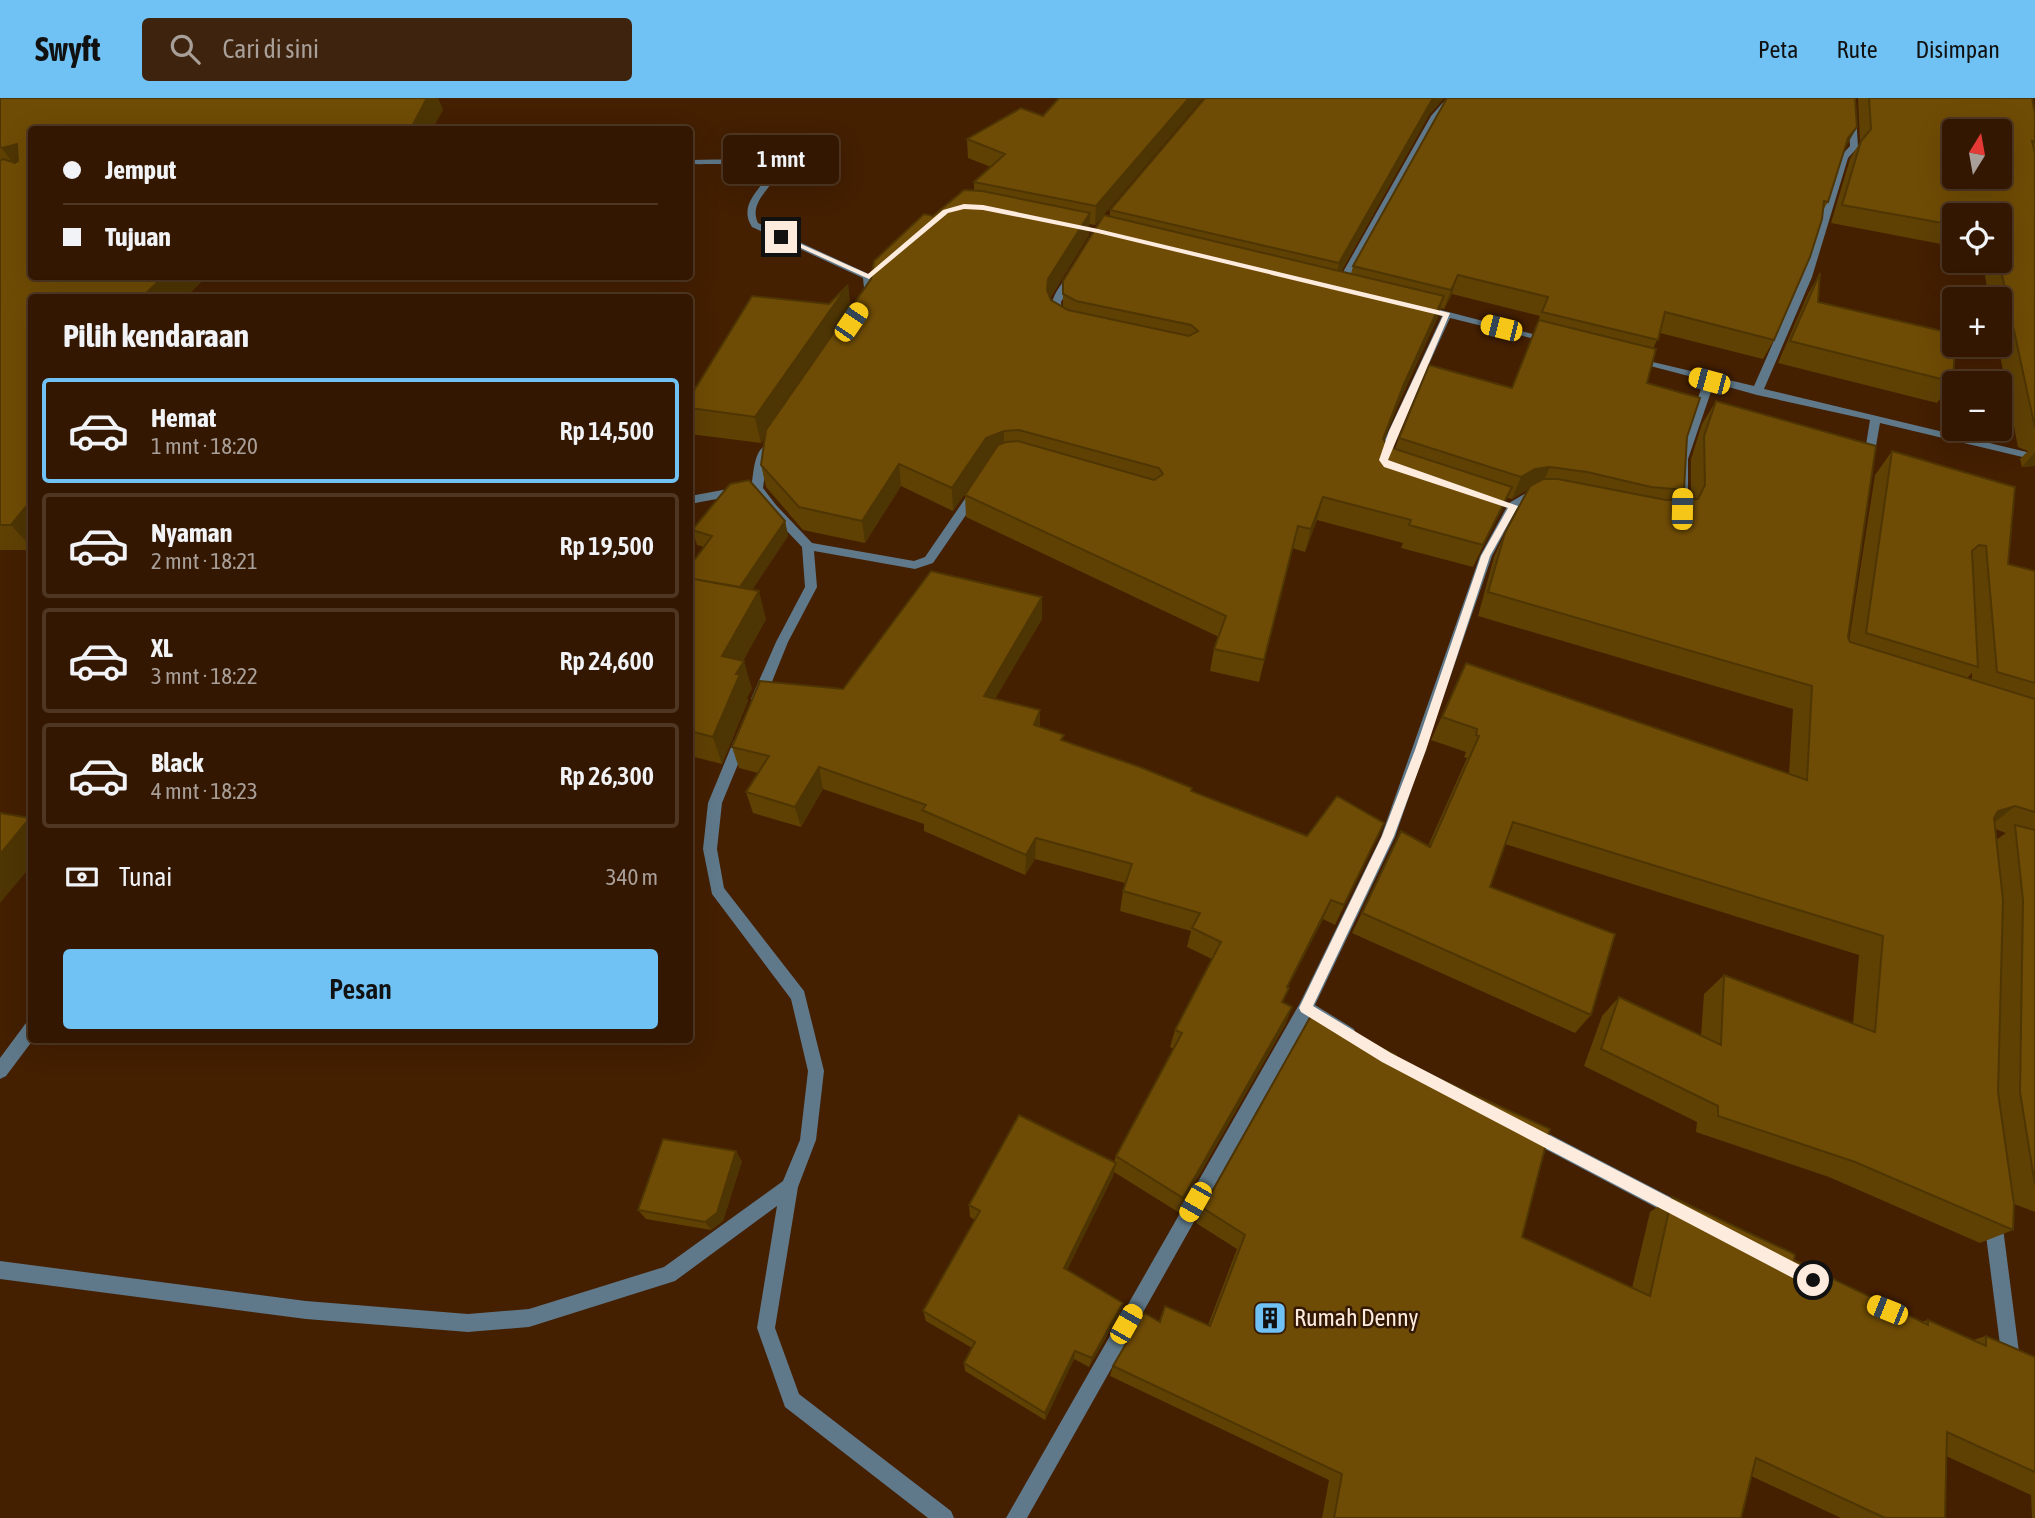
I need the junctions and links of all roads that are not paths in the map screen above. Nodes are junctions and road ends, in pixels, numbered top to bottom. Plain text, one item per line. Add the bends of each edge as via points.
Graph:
1 (1451, 98) edge
2 (1851, 98) edge
3 (693, 162) edge
4 (1079, 263) edge
5 (878, 269) edge
6 (869, 277) junction
7 (1326, 285) edge
8 (1339, 288) junction
9 (1353, 291) edge
10 (1407, 304) edge
11 (858, 311) edge
12 (1447, 315) junction
13 (1062, 324) edge
14 (1568, 345) edge
15 (1622, 358) edge
16 (1709, 381) junction
17 (1757, 392) junction
18 (1875, 419) junction
19 (770, 442) edge
20 (2035, 457) edge
21 (1400, 469) edge
22 (1866, 473) edge
23 (978, 487) edge
24 (757, 488) junction
25 (1559, 497) edge
26 (693, 499) edge
27 (1660, 518) edge
28 (808, 546) junction
29 (1306, 1008) junction
30 (28, 1032) edge
31 (1364, 1043) edge
32 (0, 1071) edge
33 (1521, 1127) edge
34 (789, 1187) junction
35 (1991, 1202) edge
36 (1691, 1217) edge
37 (0, 1270) edge
38 (2011, 1360) edge
39 (944, 1518) edge
40 (1016, 1518) edge

1 - 8 street via 1435,116
2 - 17 street via 1854,147 1843,157 1807,277
3 - 6 street via 750,165 762,170 770,180 750,208 755,225
4 - 13 street via 1055,303 1056,319
5 - 6 street
6 - 11 street
7 - 8 street
8 - 9 street
10 - 12 street
12 - 14 street
12 - 21 street via 1383,454 1387,465
15 - 16 street
16 - 17 street
16 - 27 street via 1683,459 1682,509 1678,517
17 - 18 street
18 - 20 street
18 - 22 street
19 - 24 street via 763,452
23 - 28 street via 929,560 915,565
24 - 26 street
24 - 28 street
25 - 29 street via 1530,496 1507,504 1388,836
28 - 34 street via 811,587 782,642 715,803 710,849 718,890 798,996 816,1071 808,1140
29 - 31 street
29 - 40 street
30 - 32 street
33 - 36 street
34 - 37 street via 669,1275 529,1318 468,1324 320,1311
34 - 39 street via 766,1328 792,1400
35 - 38 street

